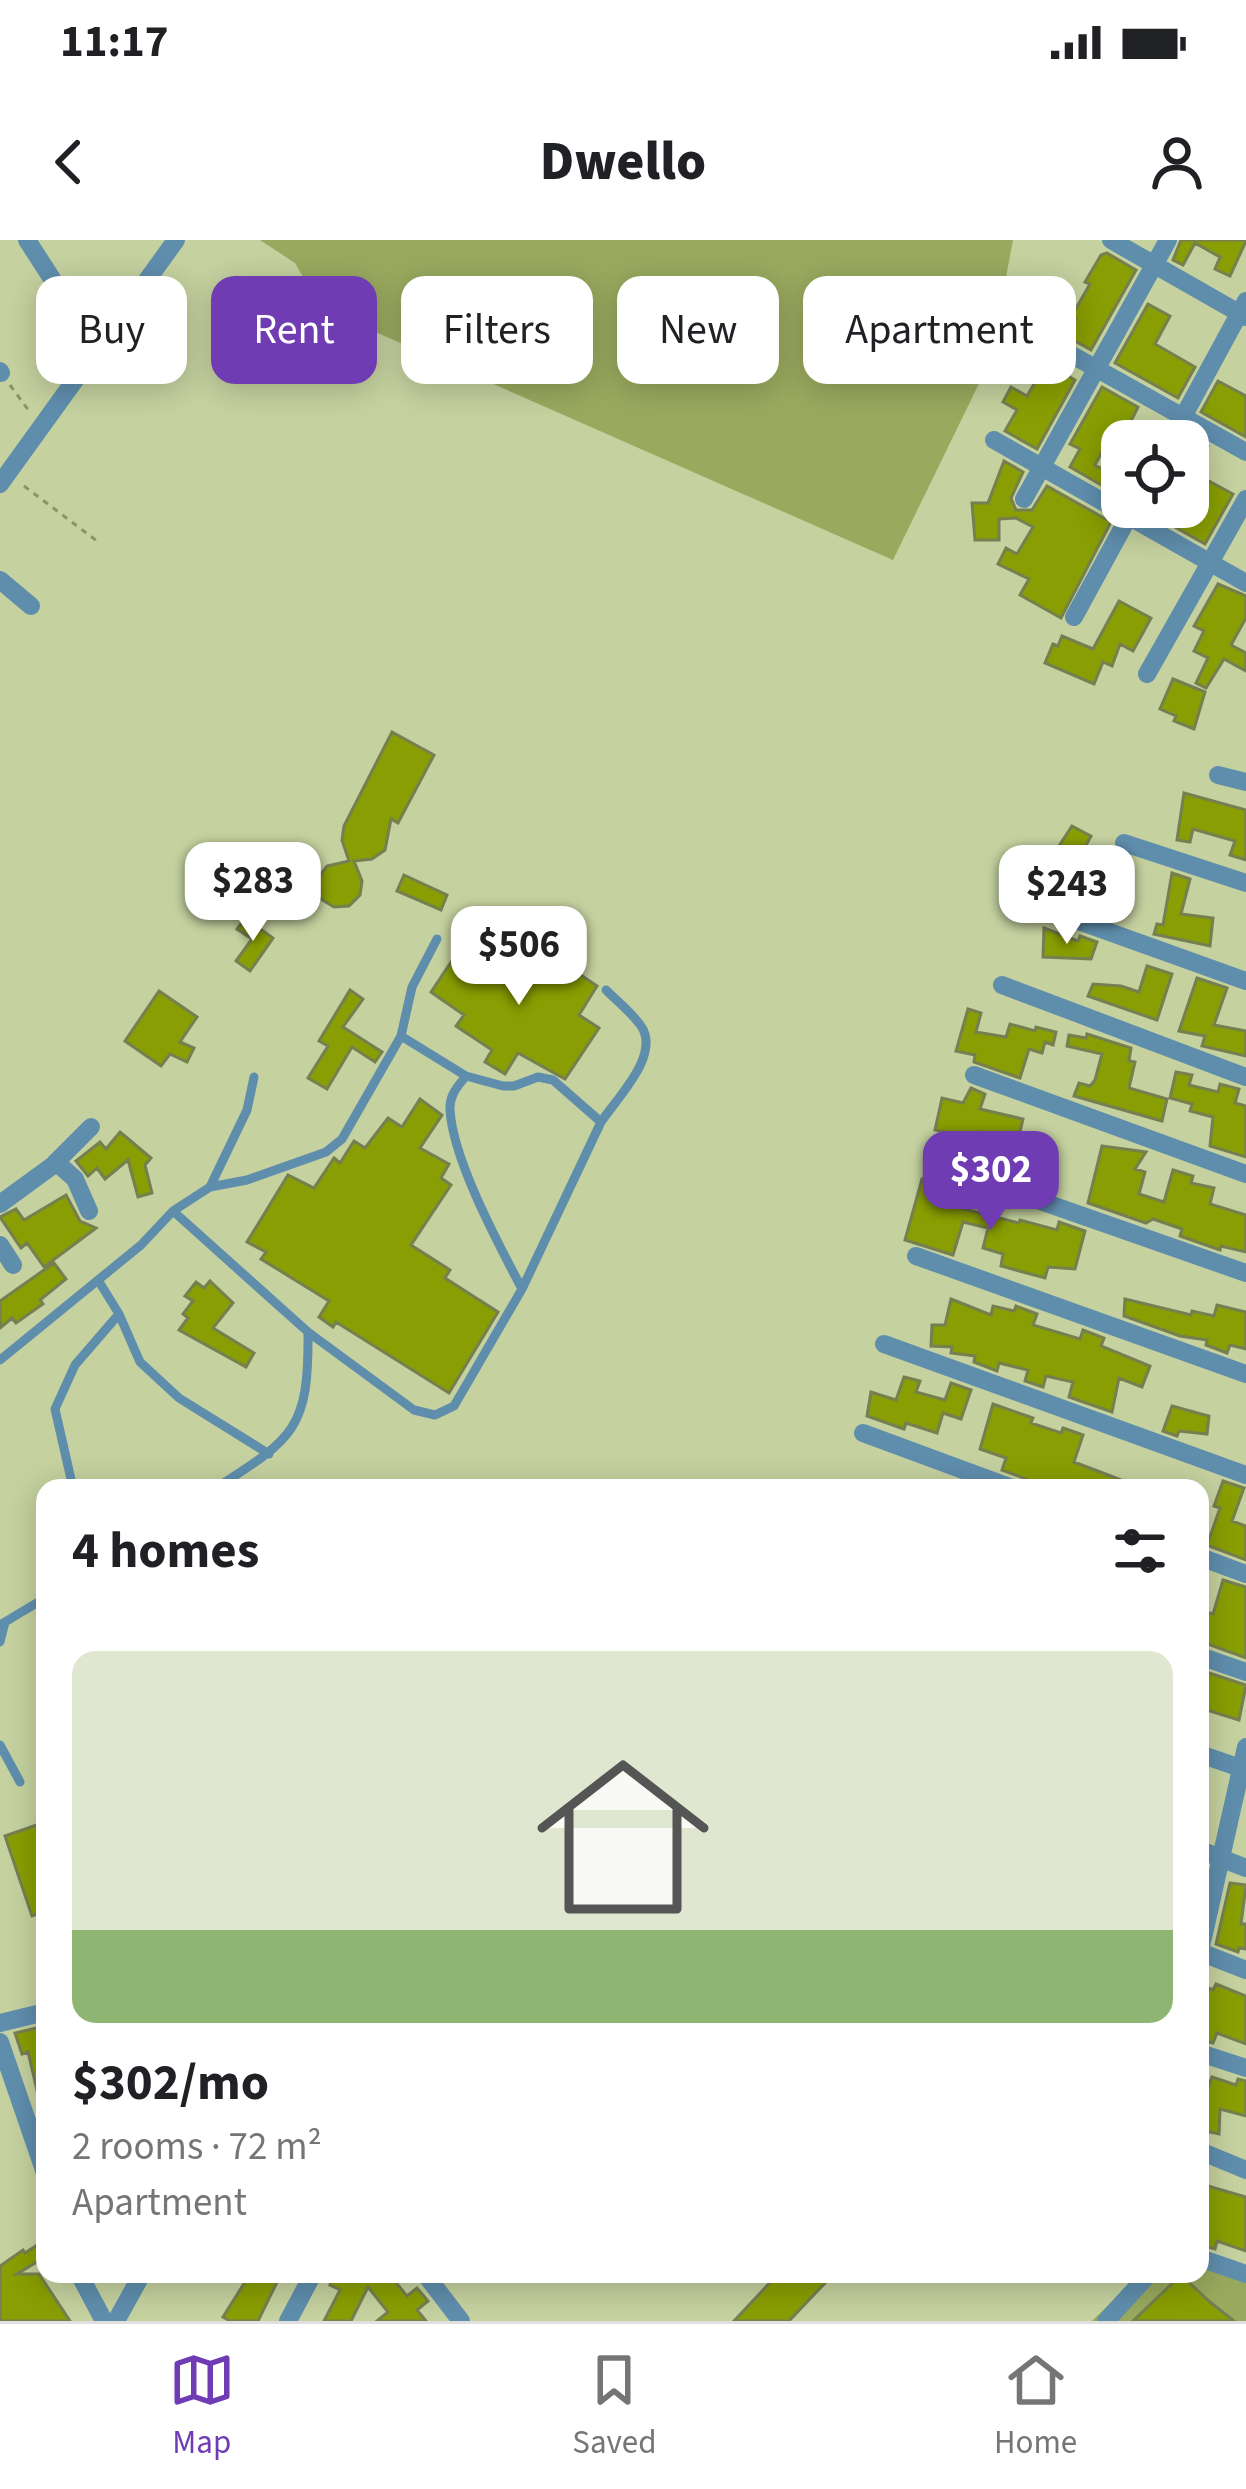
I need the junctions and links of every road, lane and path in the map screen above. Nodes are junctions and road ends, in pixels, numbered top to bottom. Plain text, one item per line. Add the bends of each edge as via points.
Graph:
1 (27, 240) edge
2 (176, 240) edge
3 (1111, 240) edge
4 (1168, 240) edge
5 (1154, 265) junction
6 (50, 276) edge
7 (150, 276) edge
8 (1244, 310) edge
9 (1076, 357) edge
10 (1096, 368) junction
11 (0, 372) edge
12 (73, 384) edge
13 (1183, 417) junction
14 (1181, 420) edge
15 (41, 428) junction
16 (994, 440) dead end
17 (1246, 452) edge
18 (1042, 467) junction
19 (4, 479) edge
20 (1101, 497) edge
21 (1024, 499) dead end
22 (1246, 499) edge
23 (1122, 528) edge
24 (1156, 528) edge
25 (97, 541) dead end
26 (1210, 563) junction
27 (0, 580) edge
28 (1246, 583) edge
29 (31, 606) dead end
30 (1074, 617) dead end
31 (1147, 674) dead end
32 (1218, 775) dead end
33 (1246, 782) edge
34 (1124, 843) dead end
35 (1246, 883) edge
36 (1034, 905) dead end
37 (437, 939) dead end
38 (1246, 981) edge
39 (1002, 985) dead end
40 (606, 990) dead end
41 (400, 1036) junction
42 (974, 1075) dead end
43 (466, 1076) junction
44 (254, 1077) dead end
45 (1246, 1077) edge
46 (602, 1122) junction
47 (91, 1127) dead end
48 (56, 1162) junction
49 (1246, 1174) edge
50 (965, 1175) dead end
51 (210, 1187) junction
52 (0, 1204) edge
53 (89, 1211) dead end
54 (173, 1211) junction
55 (0, 1245) edge
56 (916, 1256) dead end
57 (13, 1265) dead end
58 (1246, 1273) edge
59 (98, 1280) junction
60 (522, 1289) junction
61 (119, 1314) junction
62 (308, 1332) junction
63 (884, 1344) dead end
64 (0, 1360) edge
65 (1246, 1374) edge
66 (863, 1433) dead end
67 (269, 1454) junction
68 (1246, 1475) edge
69 (71, 1479) edge
70 (230, 1479) edge
71 (988, 1479) edge
72 (1209, 1560) edge
73 (1246, 1574) edge
74 (36, 1604) edge
75 (3, 1624) edge
76 (0, 1642) edge
77 (1209, 1659) edge
78 (1246, 1672) edge
79 (0, 1744) edge
80 (1246, 1747) edge
81 (1209, 1757) edge
82 (1243, 1769) edge
83 (20, 1783) dead end
84 (1209, 1853) edge
85 (1221, 1858) junction
86 (1246, 1868) edge
87 (1209, 1912) edge
88 (1209, 1956) edge
89 (1246, 1970) edge
90 (36, 2014) edge
91 (0, 2023) edge
92 (0, 2042) edge
93 (1209, 2056) edge
94 (1246, 2068) edge
95 (36, 2147) edge
96 (1209, 2155) edge
97 (1246, 2170) edge
98 (1209, 2261) edge
99 (1246, 2275) edge
100 (85, 2283) edge
101 (137, 2283) edge
102 (308, 2283) edge
103 (437, 2283) edge
104 (1141, 2283) edge
105 (104, 2321) edge
106 (116, 2321) edge
107 (287, 2321) edge
108 (461, 2321) edge
109 (1106, 2321) edge

1 - 6 street
2 - 7 street
3 - 5 street
4 - 5 street
5 - 8 street
5 - 10 street
8 - 13 street
9 - 10 street
10 - 13 street
10 - 18 street
11 - 15 path
12 - 15 street
13 - 14 street
13 - 17 street
15 - 19 street
16 - 18 street
18 - 20 street
18 - 21 street
19 - 25 path
22 - 26 street
23 - 30 street
24 - 26 street
26 - 28 street
26 - 31 street
27 - 29 street
32 - 33 street
34 - 35 street
36 - 38 street
37 - 41 lane via 412,987
39 - 45 street
40 - 46 lane via 648,1041
41 - 43 lane
41 - 51 lane via 326,1152
42 - 49 street
43 - 46 lane via 502,1086 553,1080
43 - 60 lane via 450,1111
44 - 51 lane
46 - 60 lane
47 - 48 street
48 - 52 street
48 - 53 street via 75,1179
50 - 58 street
51 - 54 lane
54 - 59 lane
54 - 62 lane
55 - 57 street
56 - 65 street
59 - 61 lane
59 - 64 lane
60 - 62 lane via 454,1406 435,1415 414,1410
61 - 67 lane via 140,1362
61 - 69 lane via 75,1365 55,1409
62 - 67 lane via 309,1380 295,1427
63 - 68 street
66 - 71 street
67 - 70 lane
72 - 73 street
74 - 75 lane
75 - 76 lane
77 - 78 street
79 - 83 lane
80 - 82 street
81 - 82 street
82 - 85 street
84 - 85 street
85 - 86 street
85 - 87 street
88 - 89 street
90 - 91 street
92 - 95 street
93 - 94 street
96 - 97 street
98 - 99 street
100 - 105 street
101 - 106 street
102 - 107 street
103 - 108 street
104 - 109 street

